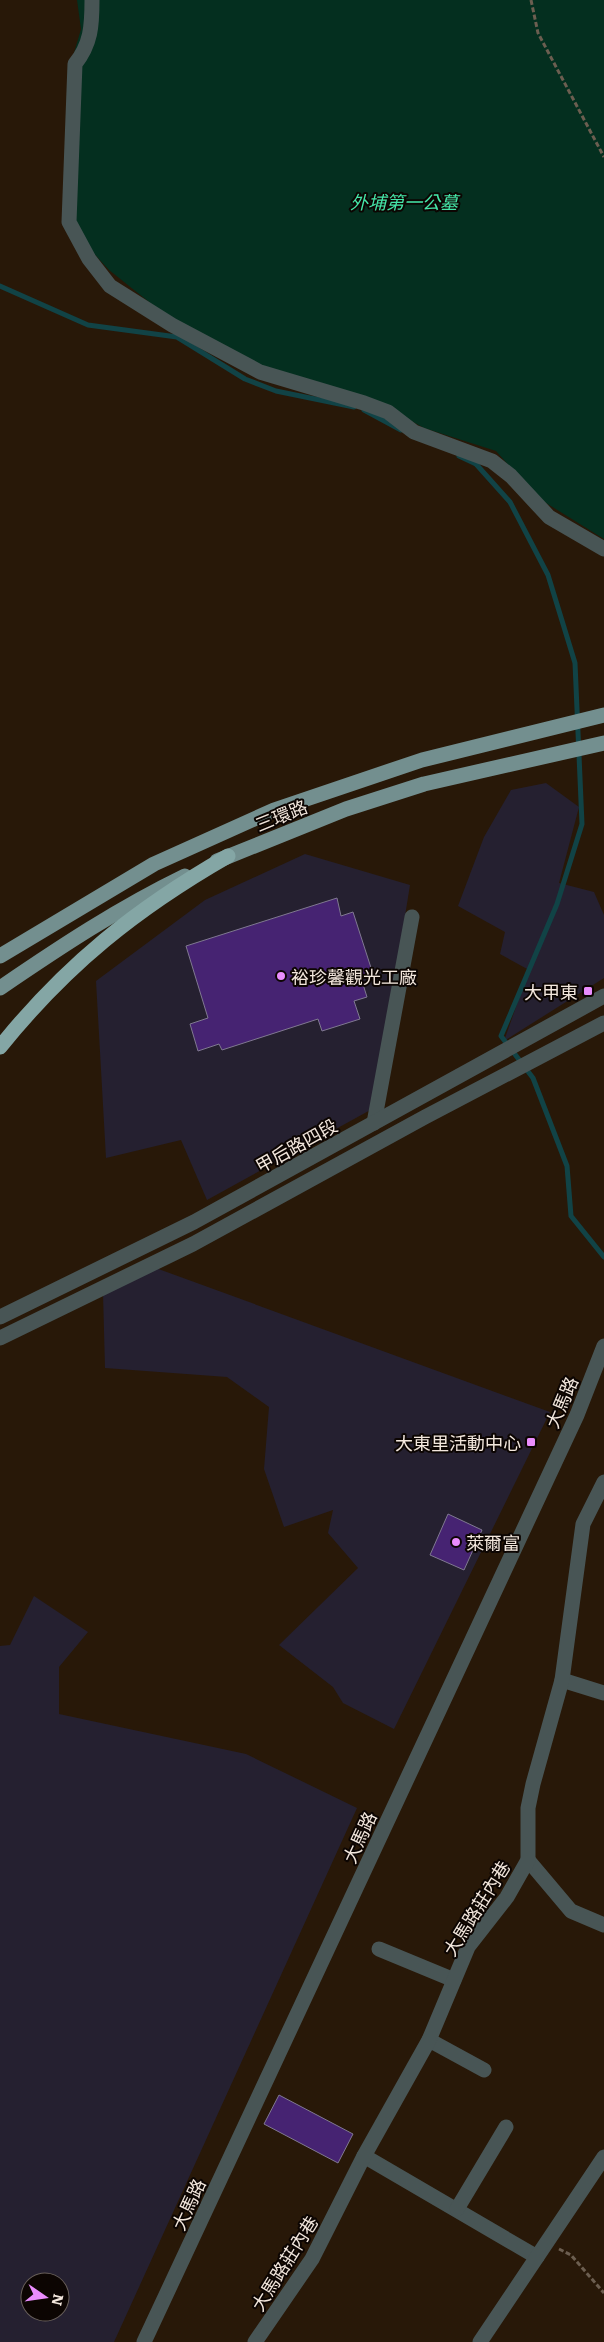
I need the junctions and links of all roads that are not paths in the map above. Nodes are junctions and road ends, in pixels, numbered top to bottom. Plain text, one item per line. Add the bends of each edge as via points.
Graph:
1 (92, 0) edge
2 (604, 549) edge
3 (604, 715) edge
4 (604, 743) edge
5 (228, 856) junction
6 (412, 917) dead end
7 (0, 956) edge
8 (0, 988) edge
9 (604, 996) edge
10 (604, 1023) edge
11 (0, 1047) edge
12 (374, 1123) junction
13 (0, 1317) edge
14 (0, 1338) edge
15 (604, 1346) edge
16 (604, 1482) edge
17 (562, 1680) junction
18 (604, 1693) edge
19 (528, 1860) junction
20 (604, 1925) edge
21 (379, 1949) dead end
22 (454, 1980) junction
23 (428, 2040) junction
24 (484, 2070) dead end
25 (506, 2127) dead end
26 (364, 2156) junction
27 (604, 2157) edge
28 (457, 2209) junction
29 (540, 2251) junction
30 (144, 2342) edge
31 (255, 2342) edge
32 (480, 2342) edge

1 - 2 street via 86,51 75,64 69,222 88,259 110,286 172,325 260,372 388,412 414,432 492,461 511,476 549,517
3 - 7 main road, 三環路 via 422,760 274,810 154,864
4 - 5 main road, 三環路 via 424,784 346,809
5 - 8 main road, 三環路 via 144,896 67,942
5 - 11 highway via 175,887 118,928 62,977
6 - 12 street
9 - 12 street, 甲后路四段
10 - 14 street via 193,1244
12 - 13 street, 甲后路四段 via 194,1222
15 - 30 street, 大馬路 via 577,1415
16 - 17 street, 大馬路莊內巷 via 583,1524
17 - 18 street
17 - 19 street, 大馬路莊內巷 via 528,1808
19 - 20 street via 571,1911
19 - 22 street, 大馬路莊內巷 via 507,1897 468,1947
21 - 22 street
22 - 23 street, 大馬路莊內巷
23 - 24 street
23 - 26 street, 大馬路莊內巷
25 - 28 street
26 - 28 street
26 - 31 street, 大馬路莊內巷 via 312,2259
27 - 29 street
28 - 29 street
29 - 32 street

